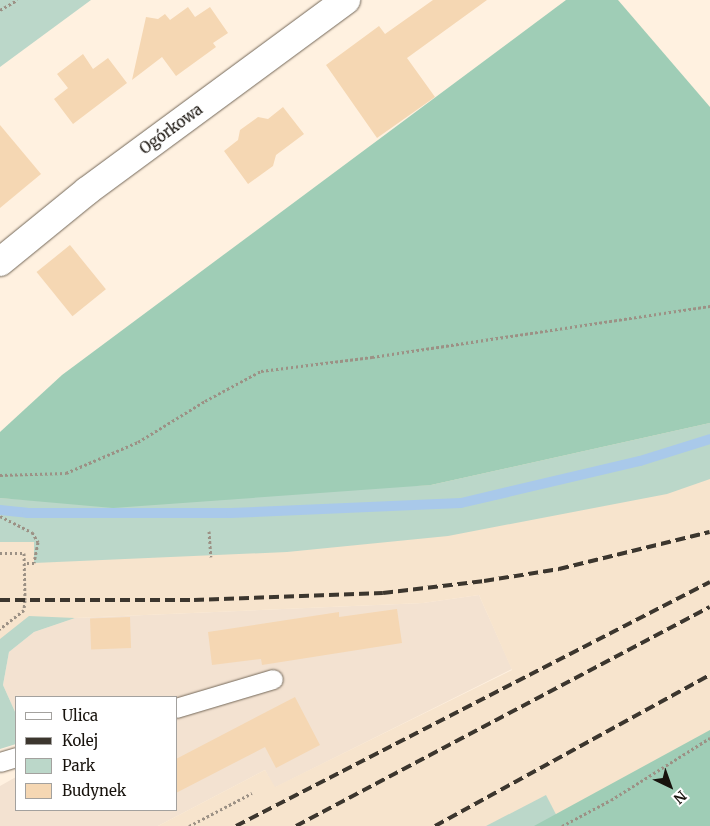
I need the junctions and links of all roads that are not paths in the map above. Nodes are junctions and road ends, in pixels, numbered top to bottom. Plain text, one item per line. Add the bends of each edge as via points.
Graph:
1 (346, 0) edge
2 (0, 262) edge
3 (273, 679) dead end
4 (178, 707) edge
5 (15, 757) edge
6 (0, 762) edge

1 - 2 street, Ogórkowa via 87,191
3 - 4 lane
5 - 6 lane

